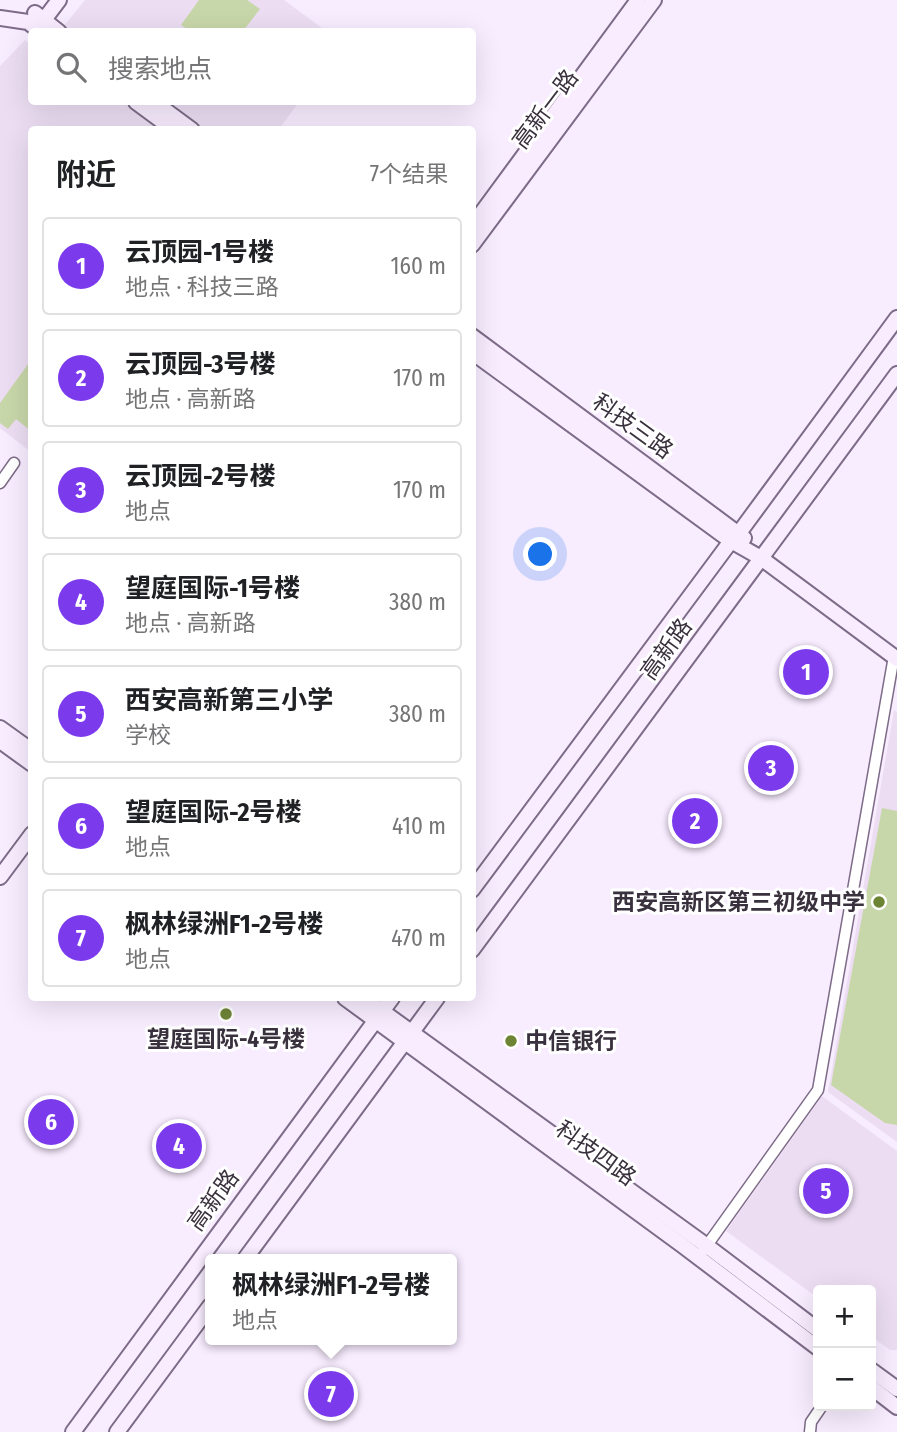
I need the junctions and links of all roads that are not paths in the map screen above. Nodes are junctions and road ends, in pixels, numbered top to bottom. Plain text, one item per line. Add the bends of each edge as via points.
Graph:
1 (44, 0) edge
2 (59, 0) edge
3 (638, 0) edge
4 (654, 0) edge
5 (0, 18) edge
6 (37, 23) edge
7 (140, 105) edge
8 (158, 105) edge
9 (168, 126) edge
10 (187, 126) edge
11 (476, 221) edge
12 (476, 241) edge
13 (897, 318) edge
14 (476, 339) edge
15 (476, 355) edge
16 (897, 374) edge
17 (14, 463) dead end
18 (0, 483) edge
19 (735, 537) junction
20 (761, 558) junction
21 (895, 657) edge
22 (0, 728) edge
23 (0, 741) edge
24 (28, 748) edge
25 (28, 761) edge
26 (28, 839) edge
27 (0, 877) edge
28 (476, 885) edge
29 (476, 945) edge
30 (351, 1001) edge
31 (366, 1001) edge
32 (390, 1001) edge
33 (435, 1001) edge
34 (379, 1016) junction
35 (408, 1037) junction
36 (703, 1252) junction
37 (249, 1254) edge
38 (205, 1313) edge
39 (813, 1327) edge
40 (813, 1344) edge
41 (876, 1374) edge
42 (897, 1389) edge
43 (876, 1391) edge
44 (897, 1406) edge
45 (819, 1411) edge
46 (73, 1432) edge
47 (117, 1432) edge
48 (810, 1432) edge

1 - 6 street
2 - 6 street
3 - 11 street, 高新一路
4 - 12 street, 高新一路
5 - 6 street
7 - 9 street
8 - 10 street
13 - 19 street, 高新路
14 - 19 street, 科技三路
15 - 19 street, 科技三路
16 - 20 street, 高新路
17 - 18 street
19 - 20 street, 科技三路
19 - 28 street, 高新路
20 - 21 street, 科技三路
20 - 29 street, 高新路
21 - 36 street via 818,1090
22 - 24 street
23 - 25 street
26 - 27 street
30 - 34 street, 科技四路
31 - 34 street, 科技四路
32 - 34 street, 高新路
33 - 35 street
34 - 35 street, 科技四路
34 - 46 street, 高新路
35 - 36 street, 科技四路
35 - 37 street
36 - 39 street, 科技四路
36 - 40 street, 科技四路
38 - 47 street
41 - 42 street
43 - 44 street
45 - 48 street

